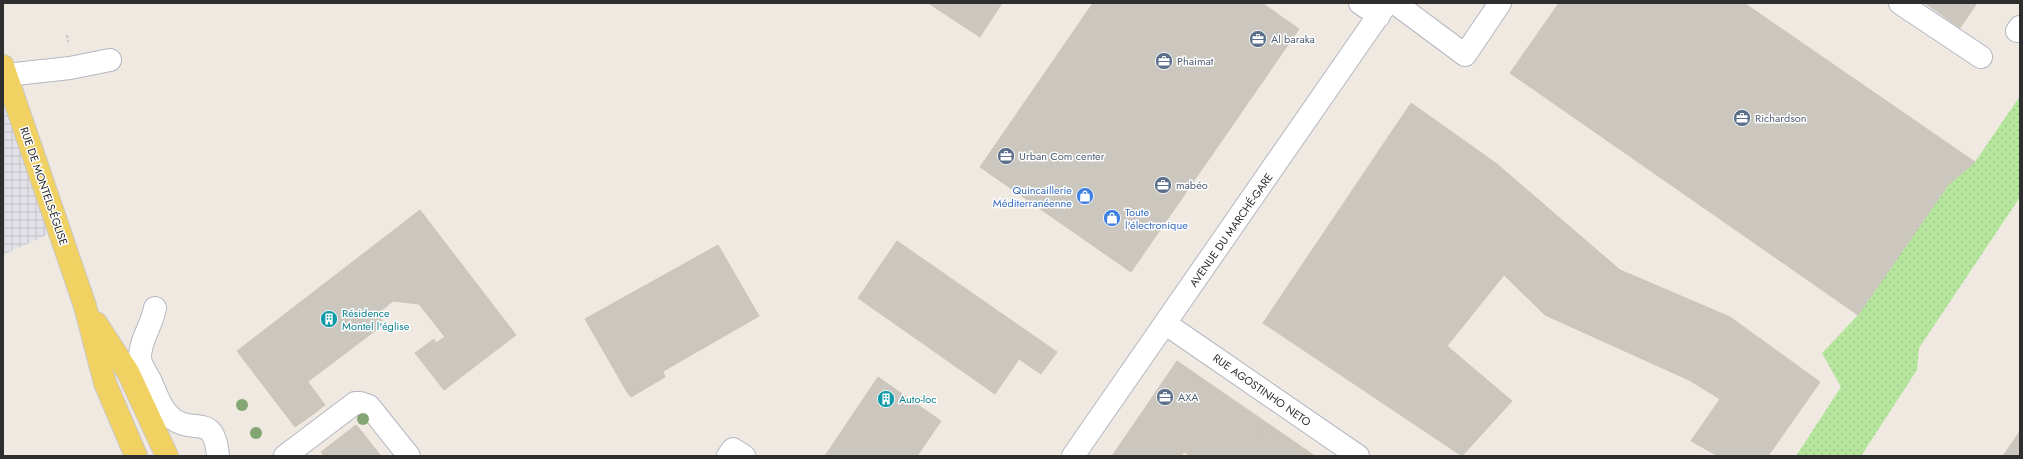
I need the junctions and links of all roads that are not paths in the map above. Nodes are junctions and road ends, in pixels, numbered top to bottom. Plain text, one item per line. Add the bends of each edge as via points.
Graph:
1 (1360, 3) edge
2 (1500, 3) edge
3 (1900, 3) edge
4 (1387, 7) edge
5 (1981, 57) dead end
6 (110, 60) dead end
7 (5, 70) edge
8 (85, 306) junction
9 (155, 308) dead end
10 (1166, 324) junction
11 (136, 456) edge
12 (167, 456) edge
13 (218, 456) edge
14 (285, 456) edge
15 (409, 456) edge
16 (728, 456) edge
17 (744, 456) edge
18 (1073, 456) edge
19 (1358, 456) edge

1 - 4 street
2 - 4 street via 1465,55
3 - 5 street
4 - 10 street, AVENUE DU MARCHÉ-GARE
6 - 7 street via 70,68
7 - 8 main road, RUE DE MONTELS-ÉGLISE
8 - 11 main road, RUE DE MONTELS-ÉGLISE via 105,383
8 - 12 main road, RUE DE MONTELS-ÉGLISE via 128,372
9 - 13 street via 153,320 142,343 140,359 164,411 174,420 202,426 210,431 216,437
10 - 18 street, AVENUE DU MARCHÉ-GARE
10 - 19 street, RUE AGOSTINHO NETO
14 - 15 street via 355,403 360,403 369,406
16 - 17 street via 733,448

